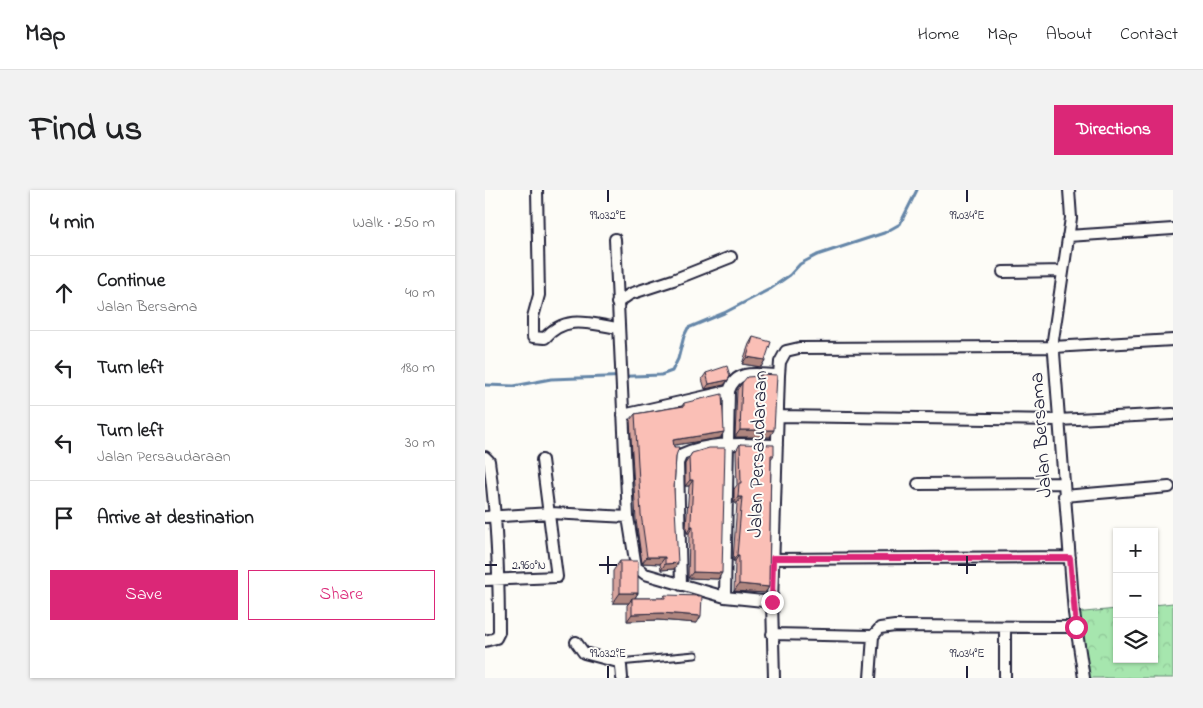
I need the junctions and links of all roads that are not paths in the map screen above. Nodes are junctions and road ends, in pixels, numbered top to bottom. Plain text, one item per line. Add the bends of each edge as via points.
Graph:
1 (537, 190) edge
2 (1069, 190) edge
3 (1173, 229) edge
4 (1068, 236) junction
5 (615, 239) dead end
6 (731, 257) dead end
7 (1061, 271) junction
8 (1003, 272) dead end
9 (617, 304) junction
10 (618, 328) junction
11 (1173, 340) edge
12 (1053, 347) junction
13 (779, 375) junction
14 (729, 391) junction
15 (1173, 414) edge
16 (623, 415) junction
17 (778, 416) junction
18 (1058, 420) junction
19 (728, 444) junction
20 (777, 445) junction
21 (485, 457) edge
22 (542, 460) dead end
23 (1063, 483) junction
24 (918, 484) dead end
25 (1169, 487) dead end
26 (1064, 496) junction
27 (551, 513) junction
28 (497, 516) junction
29 (485, 517) edge
30 (628, 517) junction
31 (773, 558) junction
32 (1070, 558) junction
33 (485, 580) edge
34 (499, 580) junction
35 (681, 585) junction
36 (725, 597) junction
37 (772, 602) junction
38 (1005, 627) junction
39 (1076, 627) junction
40 (772, 634) junction
41 (873, 636) junction
42 (485, 640) edge
43 (576, 642) dead end
44 (695, 655) dead end
45 (618, 662) junction
46 (622, 678) edge
47 (774, 678) edge
48 (870, 678) edge
49 (1005, 678) edge
50 (1084, 678) edge

1 - 10 street via 539,295 533,317 533,337 545,338 553,328 564,323
2 - 4 street, Jalan Bersama via 1071,218
3 - 4 street
4 - 7 street, Jalan Bersama
5 - 9 street
6 - 9 street via 630,294
7 - 8 street
7 - 12 street, Jalan Bersama
9 - 10 street
10 - 16 street
11 - 12 street
12 - 13 street, Jalan Persaudaraan via 799,348 786,351 780,362
12 - 18 street, Jalan Bersama
13 - 14 street via 747,373 732,382
13 - 17 street, Jalan Persaudaraan
14 - 16 street
14 - 19 street
15 - 18 street
16 - 30 street
17 - 18 street
17 - 20 street, Jalan Persaudaraan
18 - 23 street, Jalan Bersama
19 - 20 street
19 - 35 street via 692,450 682,454 678,463
19 - 36 street
20 - 31 street, Jalan Persaudaraan
21 - 28 street via 489,460
22 - 27 street
23 - 24 street
23 - 26 street, Jalan Bersama
25 - 26 street
26 - 32 street, Jalan Bersama
27 - 28 street
27 - 30 street
27 - 34 street via 557,577
28 - 29 street
28 - 34 street
30 - 35 street via 635,568
31 - 32 street
31 - 37 street, Jalan Persaudaraan
32 - 39 street, Jalan Bersama
33 - 34 street
34 - 42 street via 499,632 496,638
35 - 36 street
36 - 37 street
37 - 40 street, Jalan Persaudaraan
38 - 39 street
38 - 41 street via 882,627
38 - 49 street
39 - 50 street, Jalan Bersama
40 - 41 street
40 - 47 street, Jalan Persaudaraan
41 - 48 street
43 - 45 street via 584,653
44 - 45 lane
45 - 46 street

